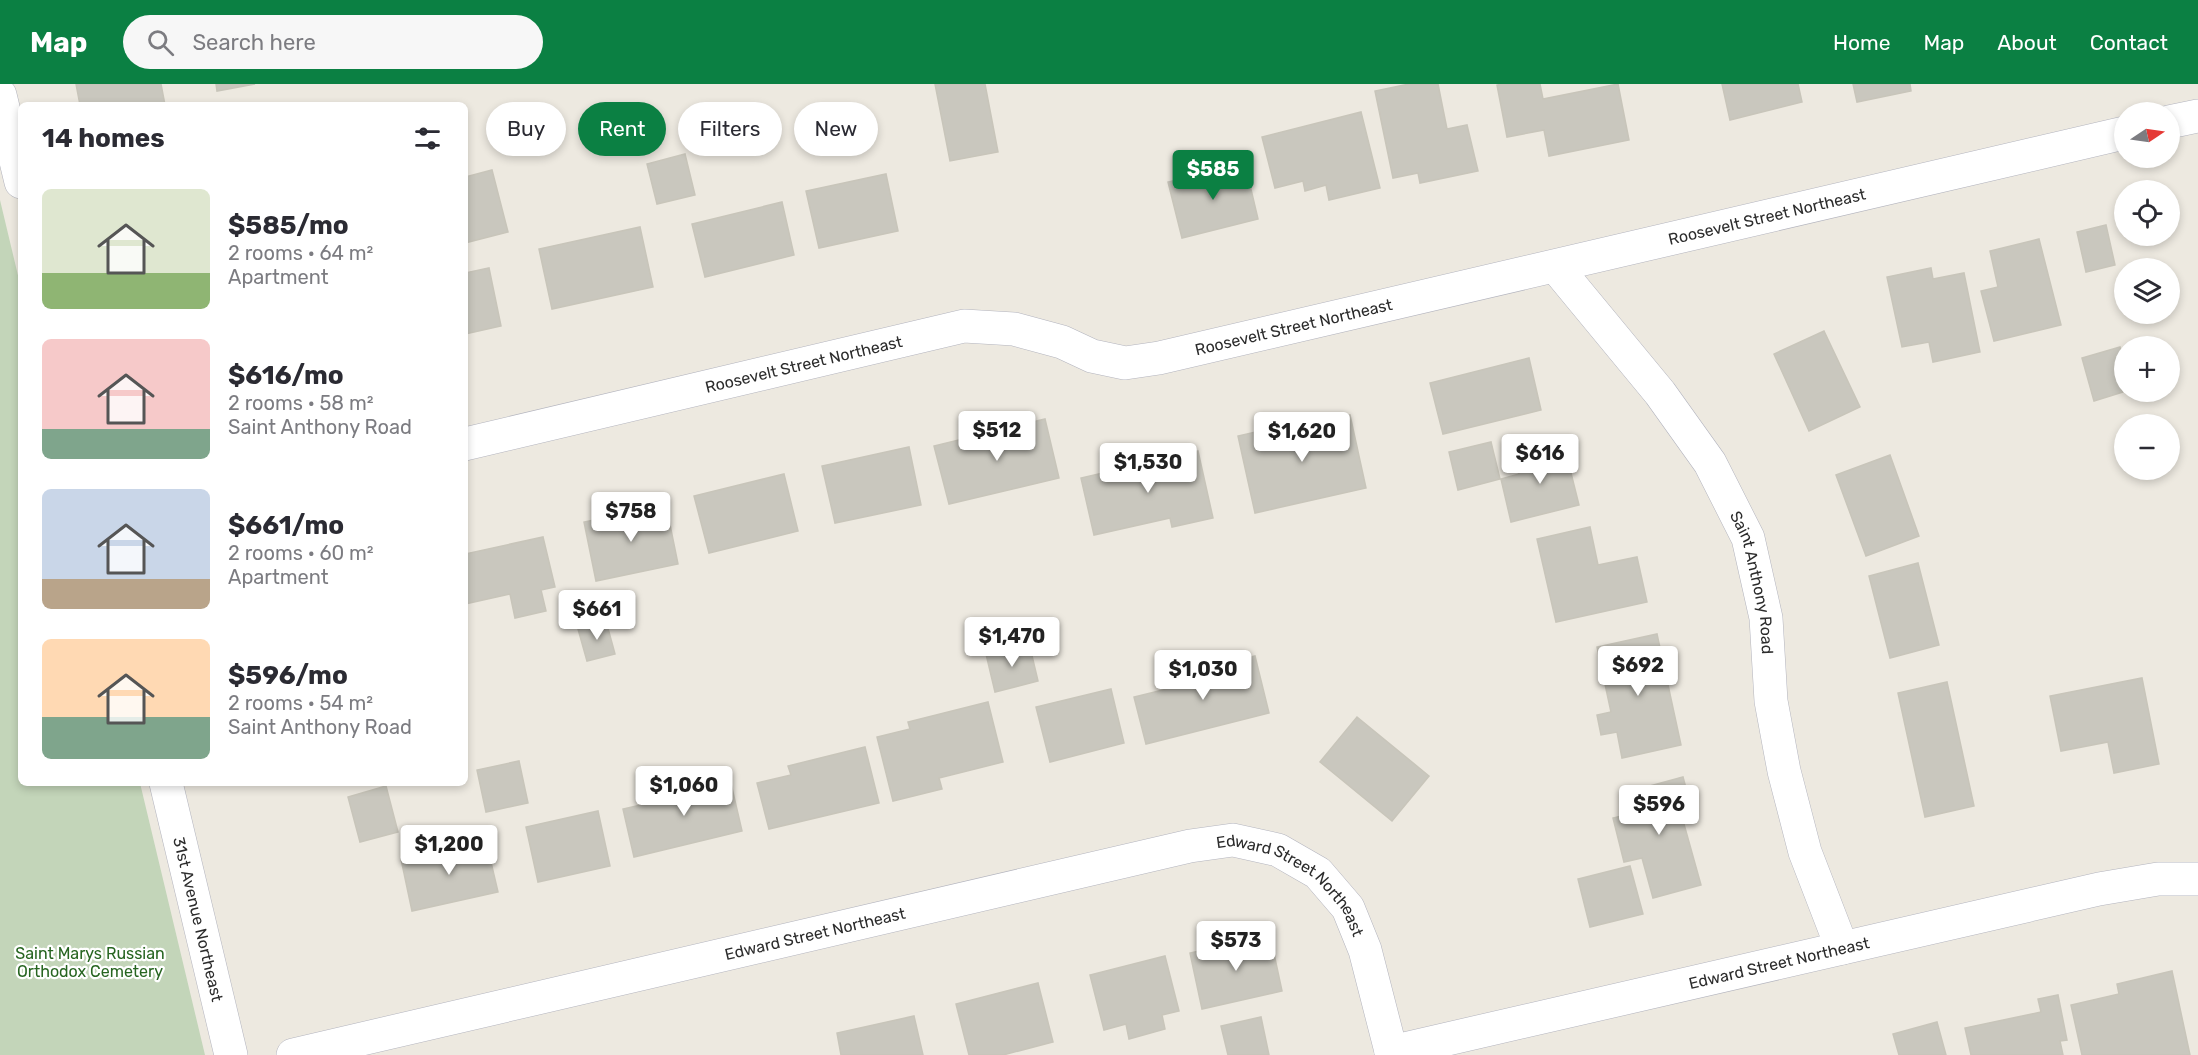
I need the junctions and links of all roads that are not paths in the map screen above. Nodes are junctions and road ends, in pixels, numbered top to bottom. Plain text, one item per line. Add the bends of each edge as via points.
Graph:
1 (0, 95) edge
2 (2198, 116) edge
3 (2180, 120) edge
4 (2114, 135) edge
5 (18, 170) edge
6 (1556, 267) junction
7 (468, 443) edge
8 (167, 786) edge
9 (2198, 879) edge
10 (1842, 948) junction
11 (1391, 1054) edge
12 (231, 1055) edge
13 (293, 1055) edge

1 - 5 street
2 - 3 street
4 - 6 street, Roosevelt Street Northeast
6 - 7 street, Roosevelt Street Northeast via 1125,363 1014,329 964,326
6 - 10 street, Saint Anthony Road via 1660,393 1710,463 1748,538 1766,618 1771,701 1784,771 1805,852
8 - 12 street, 31st Avenue Northeast
9 - 10 street, Edward Street Northeast via 2158,879 2099,889
10 - 11 street, Edward Street Northeast
11 - 13 street, Edward Street Northeast via 1365,950 1348,908 1318,873 1278,850 1233,840 1190,846

